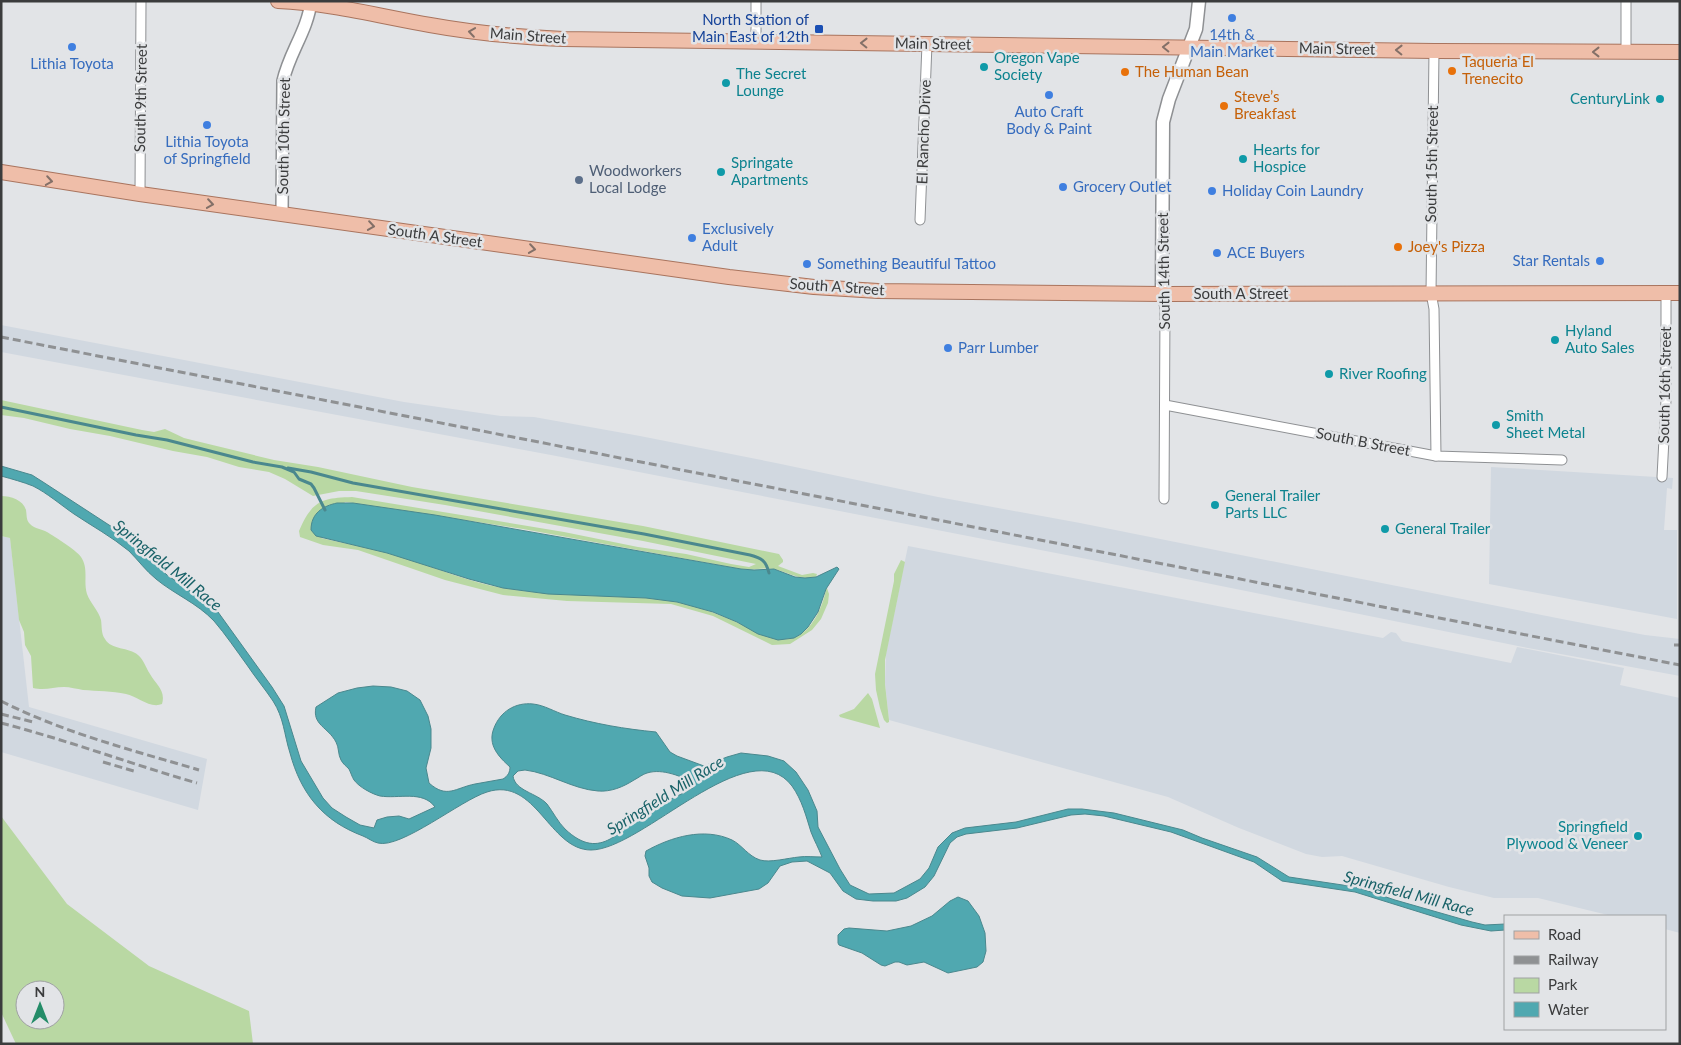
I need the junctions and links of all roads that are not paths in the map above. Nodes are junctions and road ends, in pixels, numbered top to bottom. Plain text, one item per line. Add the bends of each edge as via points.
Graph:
1 (142, 1) edge
2 (278, 1) edge
3 (756, 1) edge
4 (1199, 1) edge
5 (1626, 1) edge
6 (311, 2) edge
7 (756, 41) junction
8 (927, 44) junction
9 (1190, 47) junction
10 (1434, 51) junction
11 (1626, 52) junction
12 (1680, 52) edge
13 (1, 172) edge
14 (140, 194) junction
15 (282, 214) junction
16 (920, 220) dead end
17 (1431, 293) junction
18 (1673, 293) edge
19 (1162, 294) junction
20 (1165, 405) junction
21 (1436, 456) junction
22 (1562, 460) dead end
23 (1662, 477) dead end
24 (1164, 499) dead end

1 - 14 street, South 9th Street
2 - 6 main road, Main Street
3 - 7 street
4 - 9 main road, South 14th Street
5 - 11 street
7 -> 6 main road, Main Street via 511,36 430,25
6 - 15 street, South 10th Street via 308,19 283,81
8 -> 7 main road, Main Street
9 -> 8 main road, Main Street
8 - 16 street, El Rancho Drive
10 -> 9 main road, Main Street
9 - 19 main road, South 14th Street via 1163,122
11 -> 10 main road, Main Street
10 - 17 street, South 15th Street
11 - 12 main road, Main Street
13 -> 14 main road, South A Street
14 -> 15 main road, South A Street
15 -> 19 main road, South A Street via 814,286 878,291
17 - 18 main road, South A Street
17 - 19 main road, South A Street
17 - 21 street, South 15th Street
18 - 23 street, South 16th Street
19 - 20 street, South 14th Street via 1165,309
20 - 21 street, South B Street
20 - 24 street, South 14th Street
21 - 22 street, South B Street

